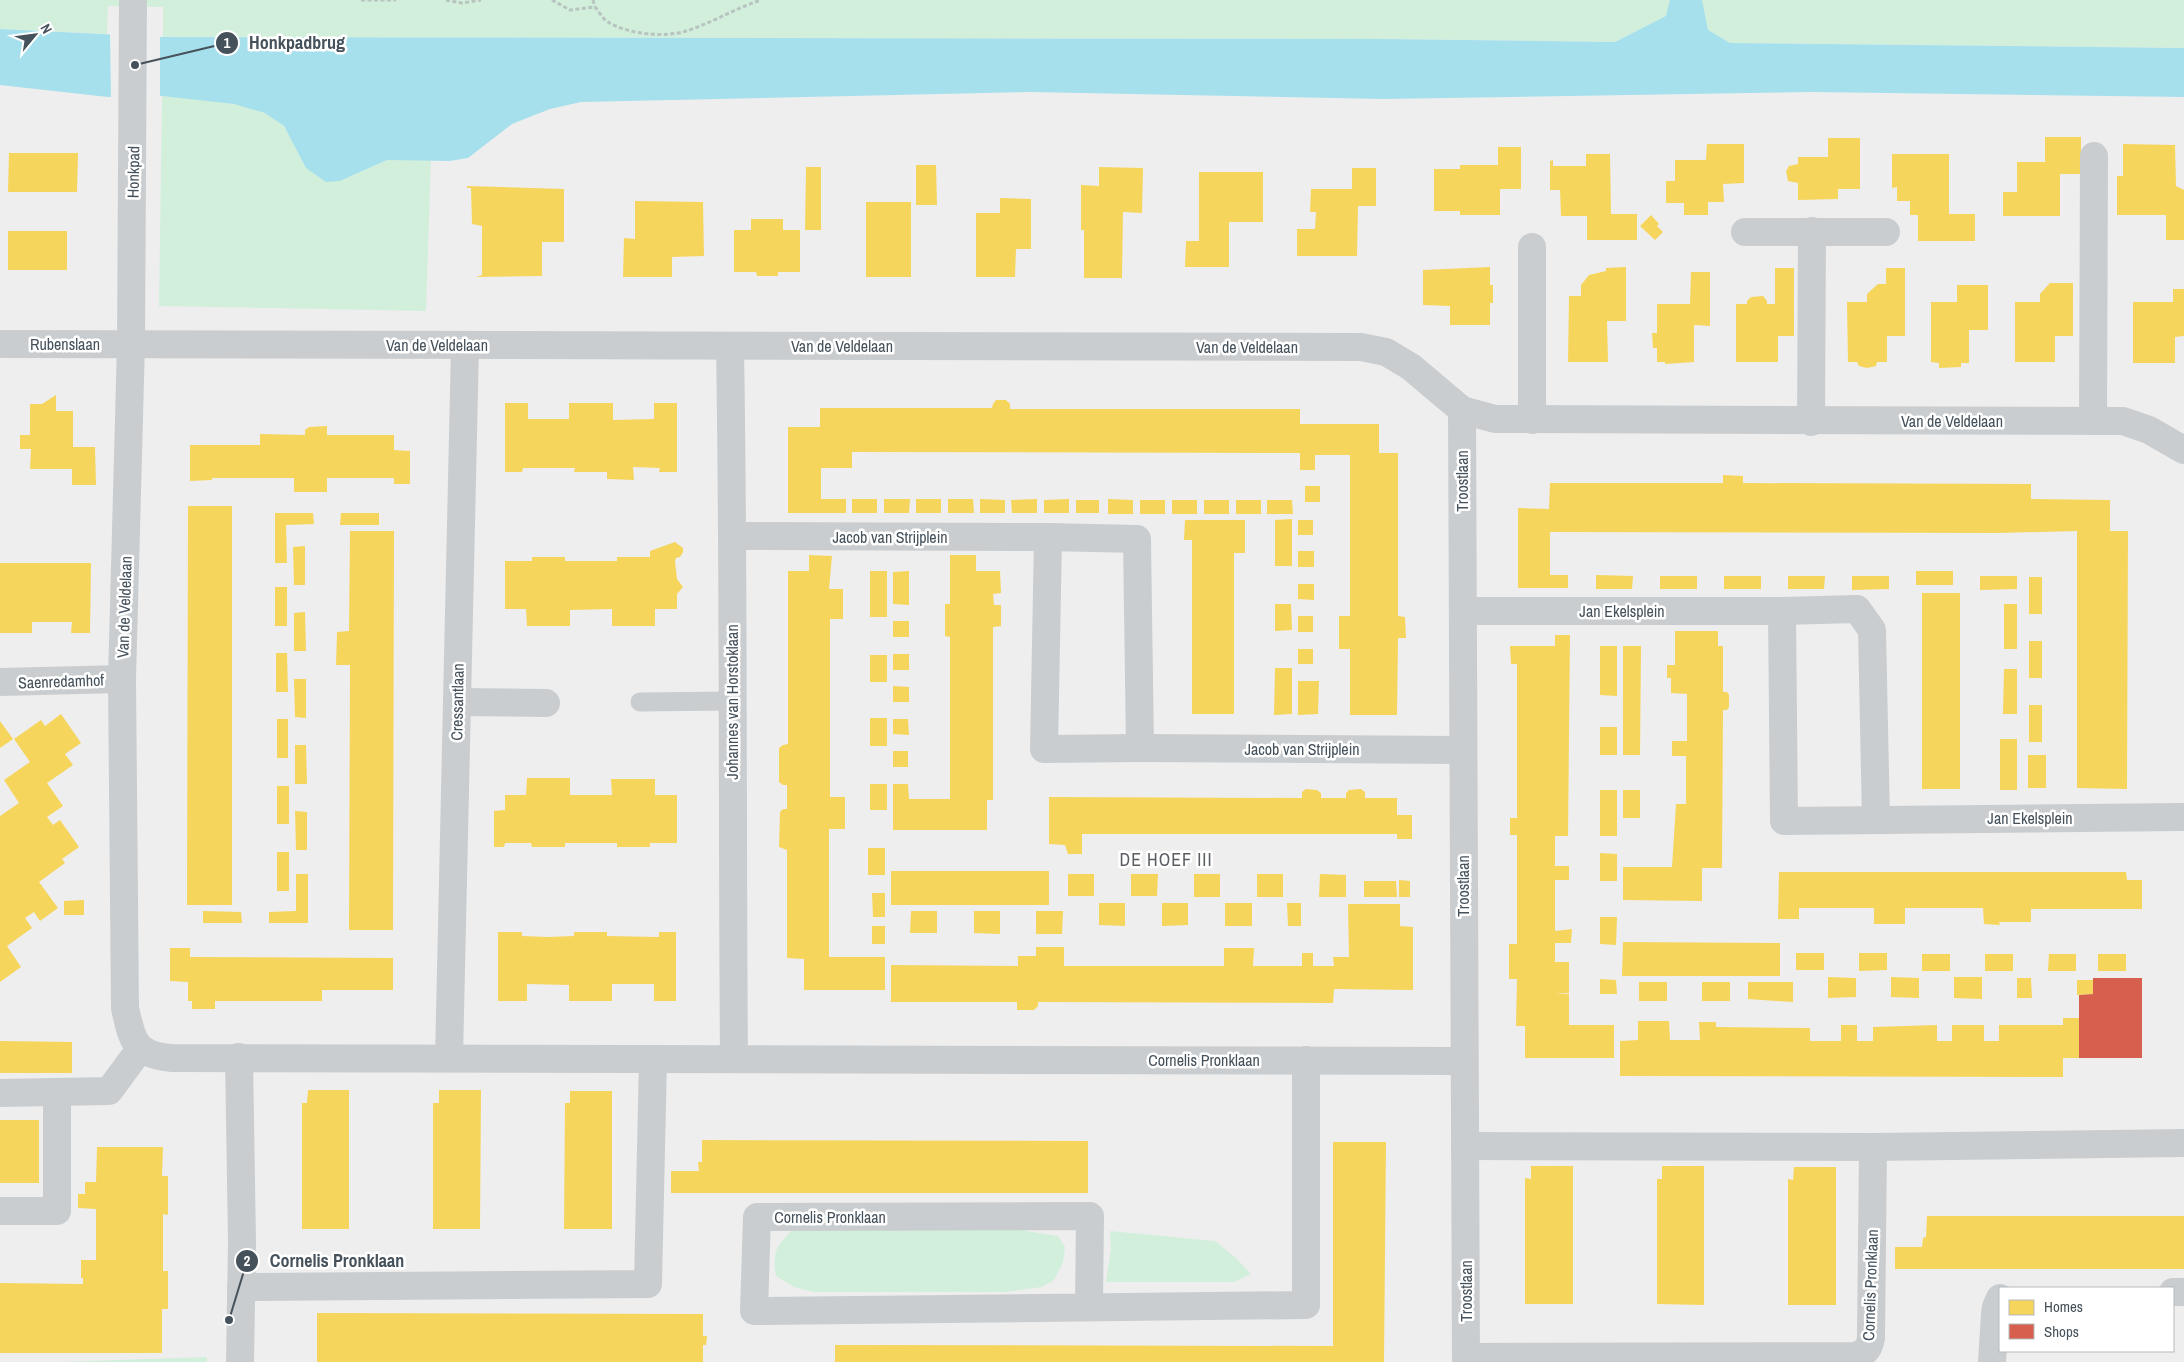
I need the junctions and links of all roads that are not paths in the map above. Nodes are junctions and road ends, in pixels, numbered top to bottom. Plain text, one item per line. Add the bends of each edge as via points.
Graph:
1 (133, 11) edge
2 (2094, 156) dead end
3 (1746, 232) dead end
4 (1812, 232) junction
5 (1886, 232) dead end
6 (1532, 247) dead end
7 (0, 344) edge
8 (131, 344) junction
9 (465, 346) junction
10 (730, 346) junction
11 (1462, 410) junction
12 (1532, 420) junction
13 (2093, 421) junction
14 (1811, 422) junction
15 (2184, 450) edge
16 (733, 536) junction
17 (1048, 538) junction
18 (1463, 610) junction
19 (1782, 611) junction
20 (122, 679) junction
21 (0, 682) edge
22 (732, 701) junction
23 (457, 702) junction
24 (640, 702) dead end
25 (546, 703) dead end
26 (1140, 748) junction
27 (1463, 750) junction
28 (2184, 817) edge
29 (1876, 820) junction
30 (140, 1049) junction
31 (239, 1057) junction
32 (449, 1058) junction
33 (653, 1058) junction
34 (734, 1059) junction
35 (1306, 1060) junction
36 (1464, 1061) junction
37 (57, 1092) junction
38 (0, 1093) edge
39 (2184, 1143) edge
40 (1465, 1146) junction
41 (1873, 1146) junction
42 (0, 1211) edge
43 (241, 1287) junction
44 (1999, 1300) edge
45 (1089, 1307) junction
46 (1466, 1359) edge
47 (240, 1362) edge
48 (1992, 1362) edge

1 - 8 street, Honkpad
2 - 13 street
3 - 4 street
4 - 5 street
4 - 14 street
6 - 12 street
7 - 8 street, Rubenslaan
8 - 9 street, Van de Veldelaan
8 - 20 street, Van de Veldelaan
9 - 10 street, Van de Veldelaan
9 - 23 street, Cressantlaan
10 - 11 street, Van de Veldelaan via 1361,347 1386,352 1411,367
10 - 16 street, Johannes van Horstoklaan
11 - 12 street, Van de Veldelaan via 1495,419
11 - 18 street, Troostlaan
12 - 14 street, Van de Veldelaan
13 - 14 street, Van de Veldelaan
13 - 15 street, Van de Veldelaan via 2123,421 2149,430
16 - 17 street, Jacob van Strijplein
16 - 22 street, Johannes van Horstoklaan
17 - 26 street, Jacob van Strijplein via 1137,539
17 - 26 street, Jacob van Strijplein via 1044,749
18 - 19 street, Jan Ekelsplein
18 - 27 street, Troostlaan
19 - 29 street, Jan Ekelsplein via 1857,609 1872,630
19 - 29 street, Jan Ekelsplein via 1784,821
20 - 21 street, Saenredamhof
20 - 30 street, Van de Veldelaan via 125,1008 130,1032
22 - 24 lane
22 - 34 street, Johannes van Horstoklaan
23 - 25 street
23 - 32 street, Cressantlaan
26 - 27 street, Jacob van Strijplein
27 - 36 street, Troostlaan
28 - 29 street, Jan Ekelsplein
30 - 31 street via 154,1056
30 - 37 street via 109,1091
31 - 32 street, Cornelis Pronklaan
31 - 43 street
32 - 33 street, Cornelis Pronklaan
33 - 34 street, Cornelis Pronklaan
33 - 43 street via 648,1284
34 - 35 street, Cornelis Pronklaan
35 - 36 street, Cornelis Pronklaan
35 - 45 street, Cornelis Pronklaan via 1306,1305
36 - 40 street, Troostlaan
37 - 38 street
37 - 42 street via 57,1211
39 - 41 street
40 - 41 street
40 - 46 street, Troostlaan
41 - 46 street, Cornelis Pronklaan via 1871,1338 1870,1346 1863,1354
43 - 47 street
44 - 48 street via 1994,1314
45 - 45 street, Cornelis Pronklaan via 1090,1216 757,1217 754,1311

